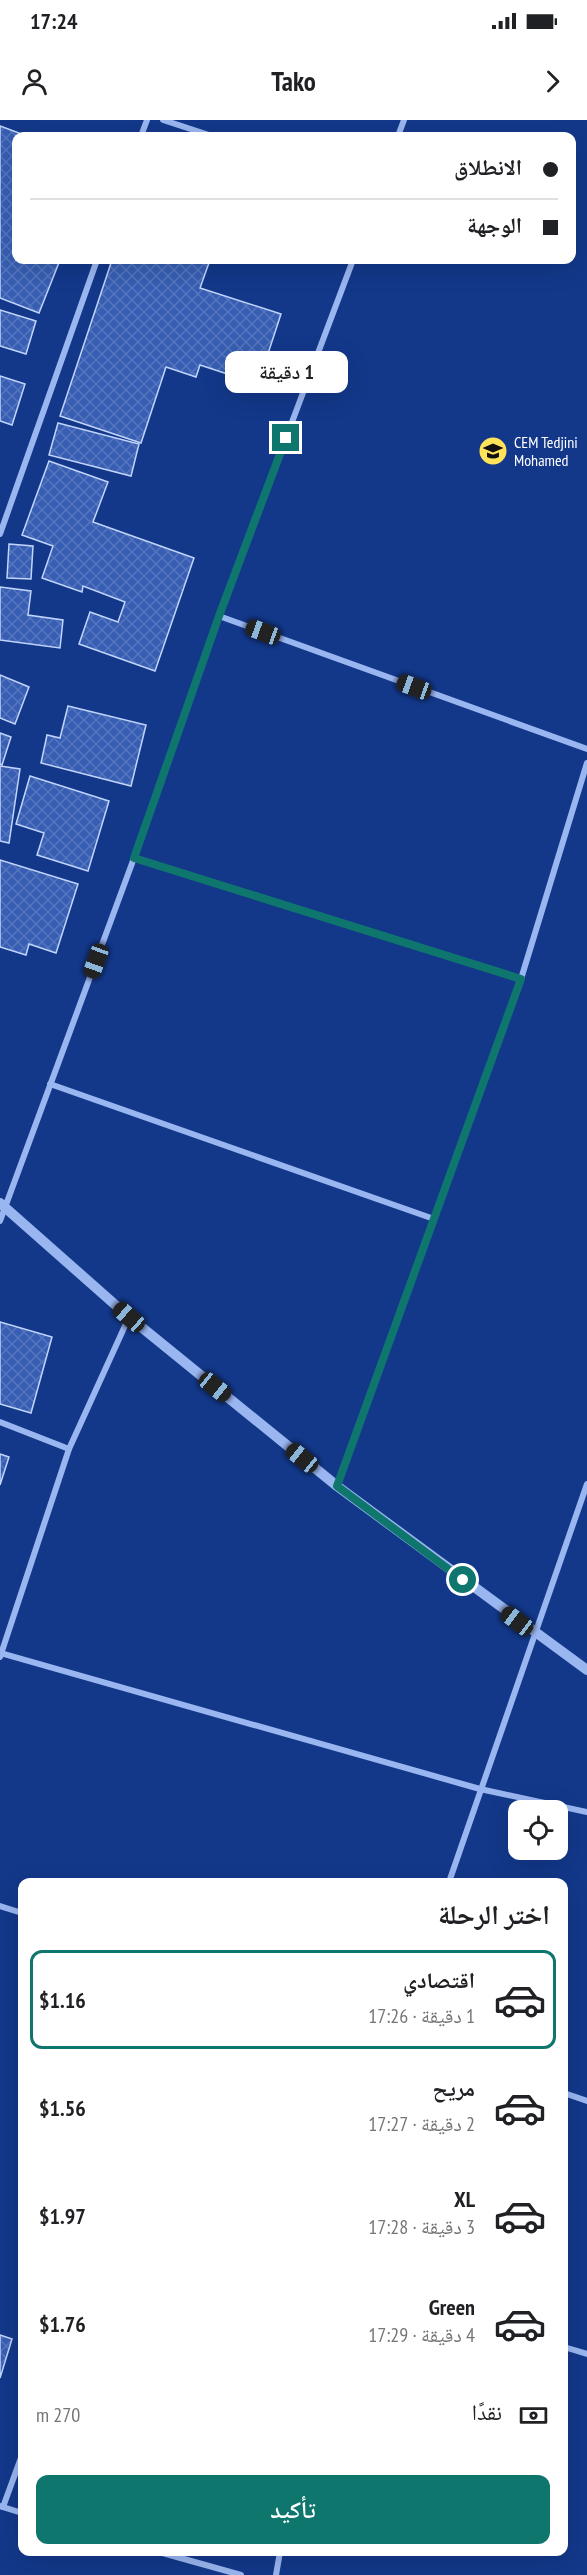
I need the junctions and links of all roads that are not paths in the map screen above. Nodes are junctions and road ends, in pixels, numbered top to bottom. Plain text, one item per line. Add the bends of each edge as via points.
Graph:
1 (163, 120) edge
2 (200, 132) edge
3 (96, 264) edge
4 (351, 264) edge
5 (0, 534) edge
6 (219, 616) junction
7 (587, 749) edge
8 (587, 763) edge
9 (134, 858) junction
10 (521, 979) junction
11 (50, 1084) junction
12 (3, 1205) edge
13 (434, 1219) junction
14 (0, 1221) edge
15 (129, 1317) junction
16 (0, 1422) edge
17 (69, 1449) junction
18 (587, 1485) edge
19 (337, 1486) junction
20 (535, 1634) junction
21 (0, 1655) edge
22 (587, 1670) edge
23 (480, 1788) junction
24 (587, 1812) edge
25 (450, 1878) edge
26 (0, 1906) edge
27 (18, 1911) edge
28 (568, 2094) edge
29 (587, 2101) edge
30 (568, 2348) edge
31 (587, 2354) edge
32 (18, 2466) edge
33 (2, 2507) edge
34 (18, 2512) edge
35 (173, 2556) edge
36 (279, 2556) edge
37 (241, 2575) edge
38 (276, 2575) edge

1 - 2 street
3 - 5 street
4 - 6 street
6 - 7 street
6 - 9 street
8 - 10 street
9 - 10 street
9 - 11 street
10 - 13 street
11 - 12 street
11 - 13 street
12 - 14 street
12 - 15 street
13 - 19 street
15 - 17 street
15 - 19 street
16 - 17 street
17 - 21 street
18 - 20 street
19 - 20 street
20 - 22 street
20 - 23 street
21 - 23 street
23 - 24 street
23 - 25 street
26 - 27 street
28 - 29 street
30 - 31 street
32 - 33 street
33 - 34 street
35 - 37 street
36 - 38 street

